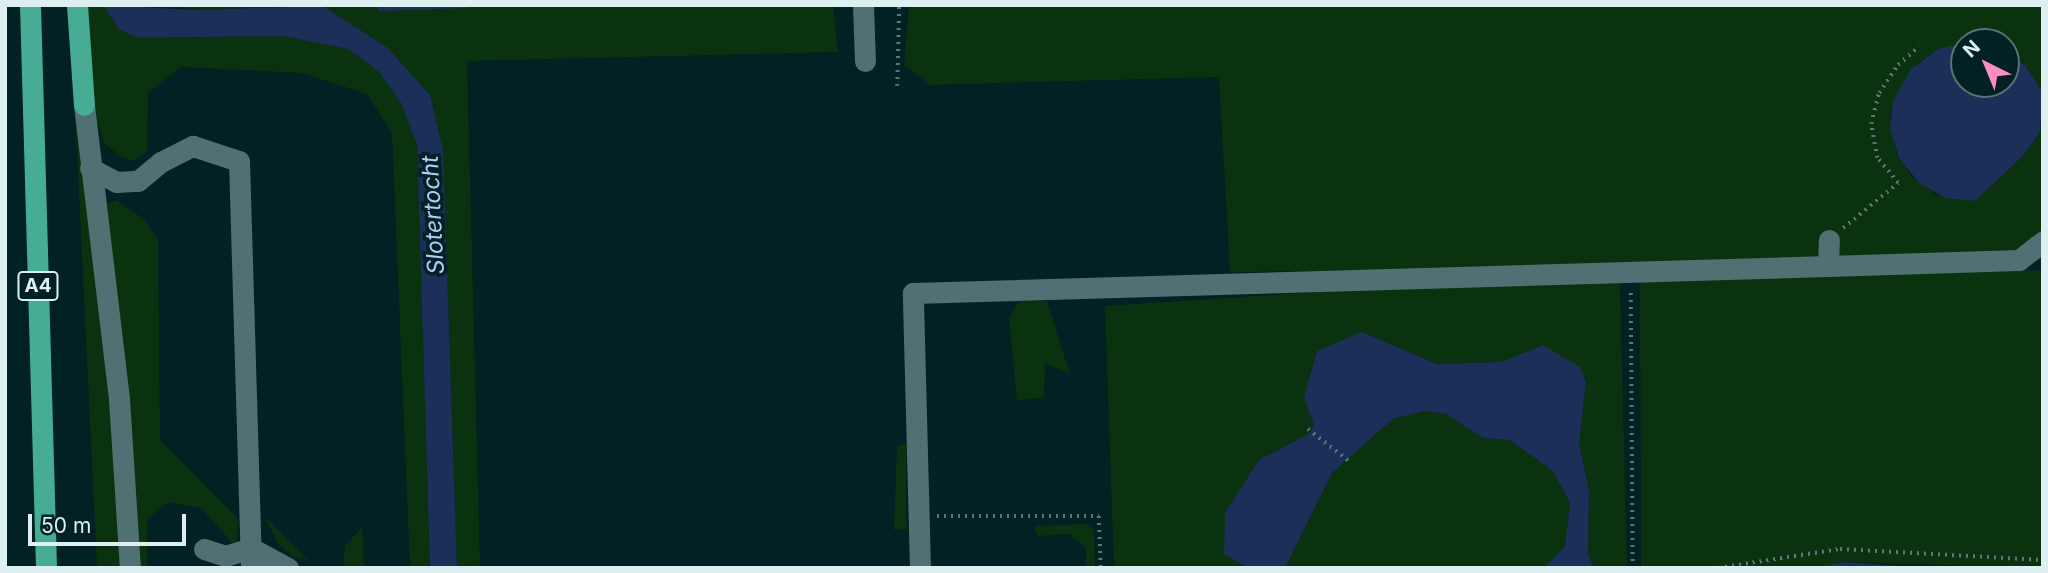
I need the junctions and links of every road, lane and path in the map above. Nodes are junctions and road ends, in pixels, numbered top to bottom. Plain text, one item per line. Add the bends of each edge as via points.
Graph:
1 (30, 5) edge
2 (77, 5) edge
3 (863, 5) edge
4 (899, 5) edge
5 (1919, 46) dead end
6 (865, 61) dead end
7 (897, 86) dead end
8 (84, 105) joint
9 (90, 168) junction
10 (1829, 240) joint
11 (2043, 241) edge
12 (1828, 265) junction
13 (1631, 271) junction
14 (1308, 429) dead end
15 (1349, 461) dead end
16 (918, 516) junction
17 (204, 549) dead end
18 (251, 558) edge
19 (2043, 560) edge
20 (46, 568) edge
21 (130, 568) edge
22 (288, 568) edge
23 (920, 568) edge
24 (1101, 568) edge
25 (1633, 568) edge
26 (1718, 568) edge

1 - 20 highway, A4
2 - 8 highway
3 - 6 street
4 - 7 path
5 - 10 path via 1898,65 1879,93 1871,124 1877,158 1898,183
8 - 9 street
9 - 18 street via 116,182 138,181 161,162 193,146 239,161
9 - 21 street via 119,399
10 - 12 street
11 - 12 street via 2019,260
12 - 13 street
13 - 16 street via 914,293
13 - 25 path
14 - 15 path
16 - 23 street
16 - 24 path via 1099,516
17 - 18 street
18 - 22 street
19 - 26 path via 1840,549

